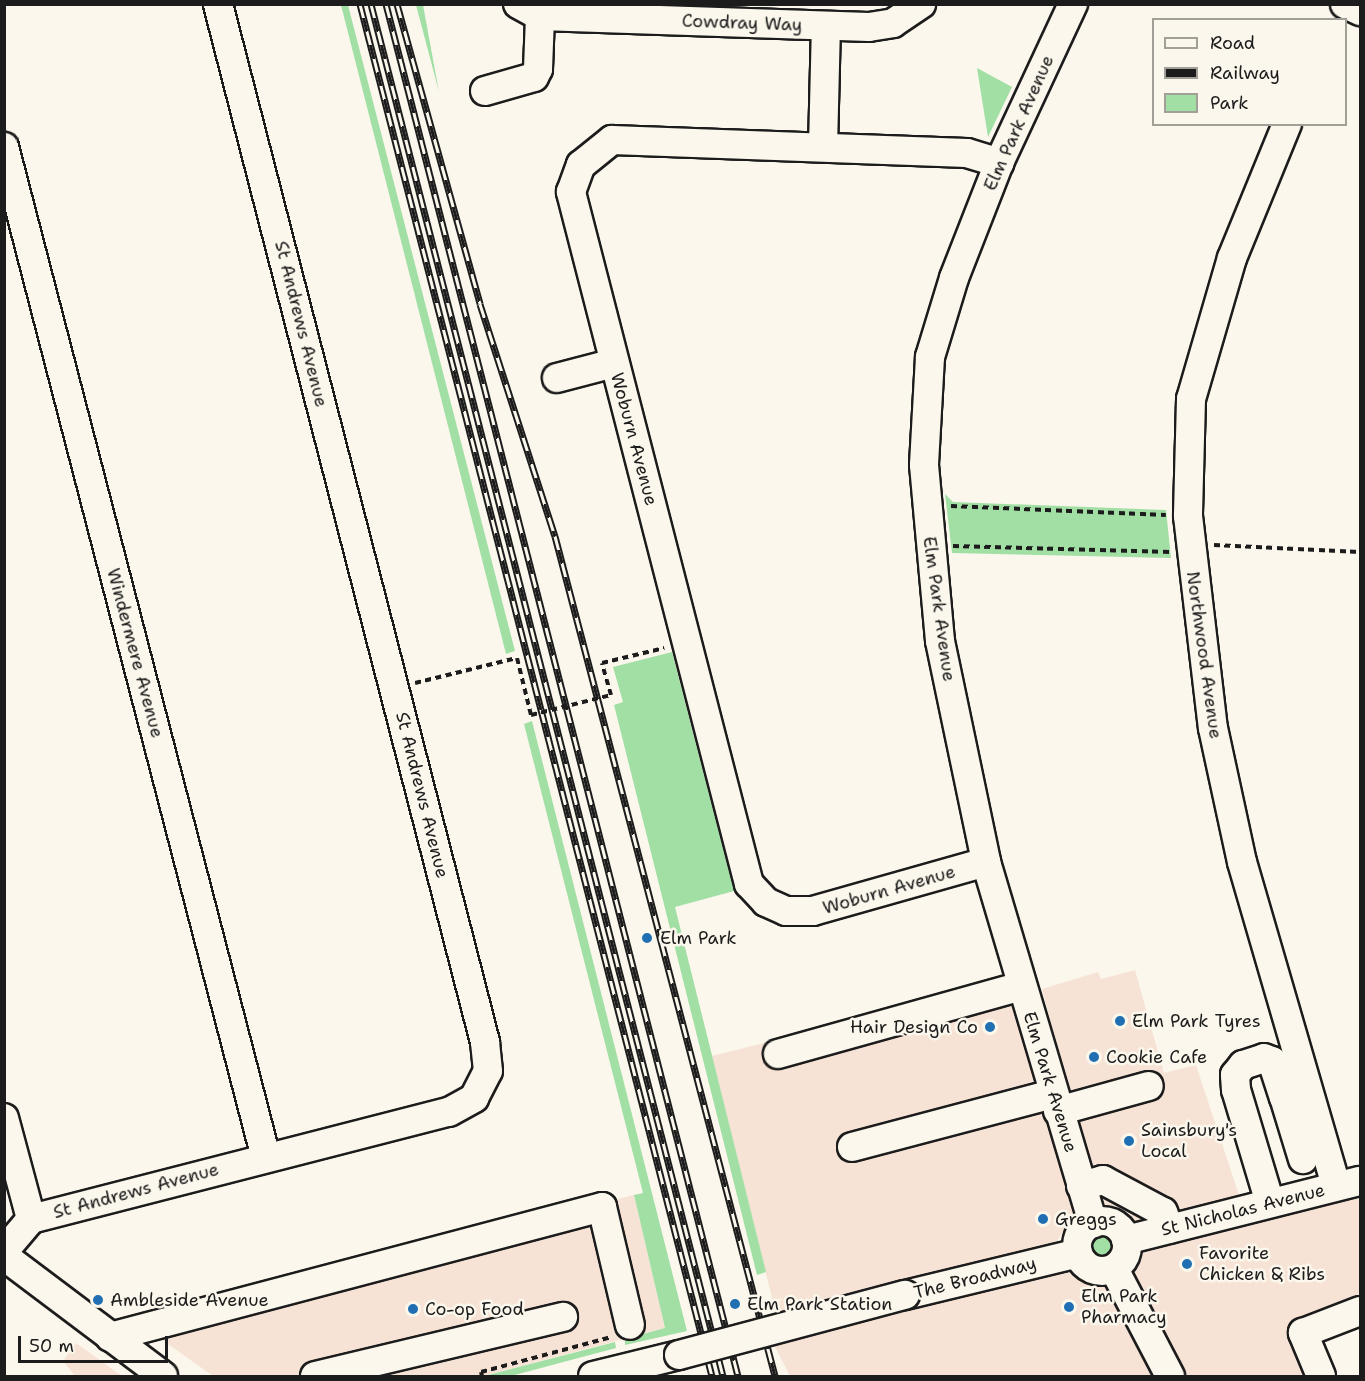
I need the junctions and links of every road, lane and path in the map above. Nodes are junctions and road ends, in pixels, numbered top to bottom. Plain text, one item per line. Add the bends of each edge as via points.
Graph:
1 (218, 4) edge
2 (921, 4) edge
3 (1073, 4) edge
4 (1345, 4) edge
5 (529, 10) edge
6 (1360, 11) edge
7 (700, 13) edge
8 (826, 26) junction
9 (485, 91) dead end
10 (1286, 126) edge
11 (4, 147) edge
12 (823, 147) junction
13 (999, 163) junction
14 (614, 363) junction
15 (557, 378) dead end
16 (927, 505) junction
17 (1189, 537) junction
18 (929, 545) junction
19 (1360, 552) edge
20 (688, 642) junction
21 (394, 688) junction
22 (986, 862) junction
23 (1022, 986) junction
24 (778, 1054) dead end
25 (1149, 1086) dead end
26 (1295, 1094) junction
27 (1055, 1103) junction
28 (4, 1118) edge
29 (852, 1147) dead end
30 (266, 1158) junction
31 (1303, 1159) dead end
32 (1348, 1184) edge
33 (1081, 1186) junction
34 (1270, 1203) junction
35 (31, 1219) junction
36 (1093, 1223) junction
37 (1170, 1229) junction
38 (1126, 1240) junction
39 (4, 1251) edge
40 (1078, 1253) junction
41 (4, 1256) edge
42 (1114, 1269) junction
43 (1360, 1311) edge
44 (563, 1317) dead end
45 (624, 1330) joint
46 (110, 1337) junction
47 (163, 1377) edge
48 (315, 1377) edge
49 (482, 1377) edge
50 (593, 1377) edge
51 (1170, 1377) edge
52 (1321, 1377) edge

1 - 21 street, St Andrews Avenue
2 - 8 street, Cowdray Way via 904,18 881,26
3 - 13 street, Elm Park Avenue
4 - 6 street
5 - 7 street, Cowdray Way
5 - 9 street via 538,69 534,77
7 - 8 street, Cowdray Way
8 - 12 street, Cowdray Way
10 - 17 street, Northwood Avenue via 1233,258 1191,399
11 - 30 street, Windermere Avenue
12 - 13 street, Woburn Avenue via 967,153
12 - 14 street, Woburn Avenue via 612,140 589,154 580,165 571,192
13 - 16 street, Elm Park Avenue via 954,278 930,357 924,465
14 - 15 street
14 - 20 street, Woburn Avenue
16 - 17 path
16 - 18 street, Elm Park Avenue
17 - 18 path
17 - 19 path
17 - 26 street, Northwood Avenue via 1213,729
18 - 22 street, Elm Park Avenue via 940,641
20 - 21 path, bridge via 602,663 611,695 531,715 516,658
20 - 22 street, Woburn Avenue via 749,884 766,902 786,911 813,911
21 - 30 street, St Andrews Avenue via 485,1042 488,1071 474,1098 449,1112
22 - 23 street, Elm Park Avenue
23 - 24 street
23 - 27 street, Elm Park Avenue
25 - 27 street
26 - 31 street
26 - 32 street, Northwood Avenue
26 - 34 street via 1272,1061 1264,1058 1243,1065 1235,1075
27 - 29 street
27 - 33 street, Elm Park Avenue
28 - 35 street
30 - 35 street, St Andrews Avenue
32 - 34 street, St Nicholas Avenue
33 - 36 street, Elm Park Avenue
33 - 37 street via 1103,1180 1163,1212
34 - 37 street, St Nicholas Avenue
35 - 39 street, St Andrews Avenue
36 - 38 street via 1113,1224
36 - 40 street via 1080,1235
37 - 38 street, St Nicholas Avenue
38 - 42 street via 1127,1251
40 - 42 street via 1092,1270
40 - 50 street, The Broadway, bridge
41 - 46 street
42 - 51 street
43 - 52 street via 1302,1333
44 - 48 street
45 - 46 street via 602,1207
45 - 49 path via 481,1372
46 - 47 street

